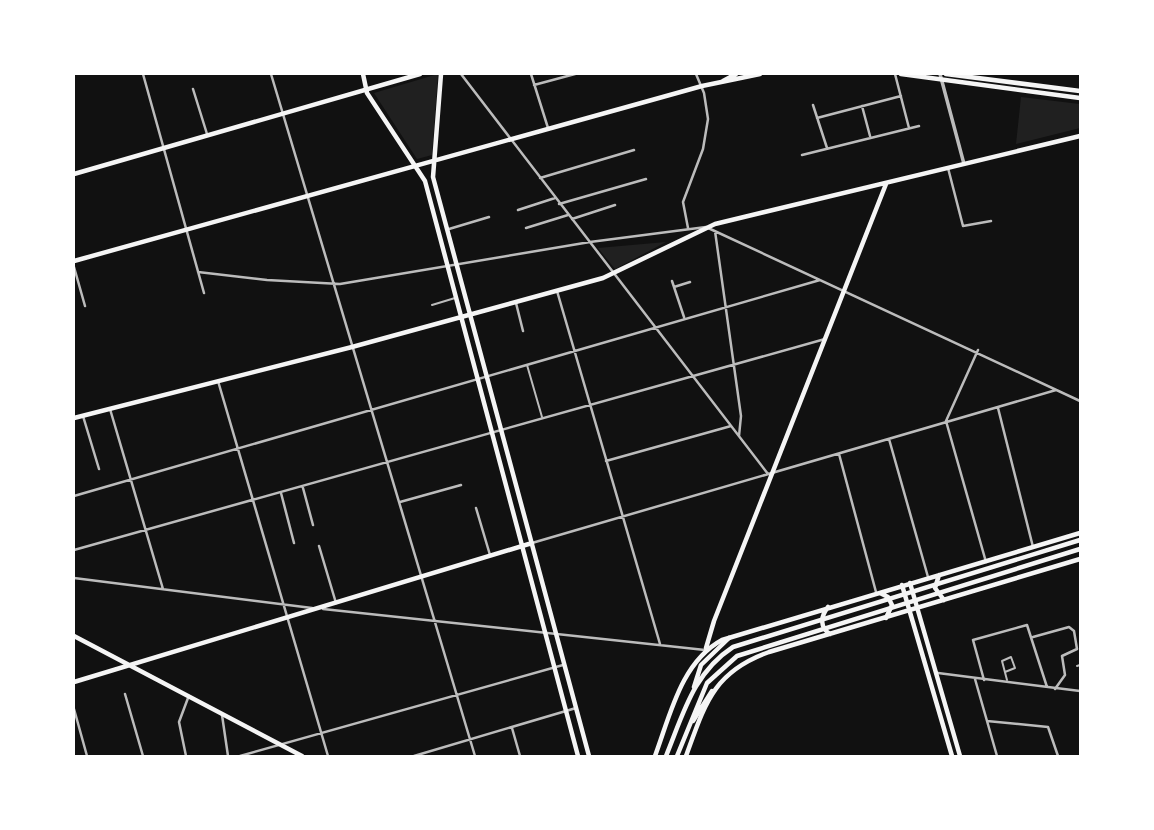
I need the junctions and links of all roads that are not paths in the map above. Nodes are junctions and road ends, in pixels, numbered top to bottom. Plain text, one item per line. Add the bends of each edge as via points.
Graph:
1 (144, 74) edge
2 (271, 74) edge
3 (363, 74) edge
4 (420, 74) edge
5 (441, 74) edge
6 (461, 74) edge
7 (531, 74) edge
8 (575, 74) edge
9 (696, 74) edge
10 (736, 74) edge
11 (760, 74) edge
12 (895, 74) edge
13 (901, 74) edge
14 (946, 74) edge
15 (941, 76) edge
16 (722, 81) junction
17 (976, 81) junction
18 (534, 85) junction
19 (702, 86) junction
20 (1017, 86) junction
21 (193, 89) dead end
22 (365, 89) junction
23 (1080, 91) edge
24 (901, 96) junction
25 (1080, 98) edge
26 (813, 105) dead end
27 (862, 106) junction
28 (283, 112) junction
29 (817, 117) junction
30 (919, 126) dead end
31 (548, 128) junction
32 (909, 128) junction
33 (207, 134) junction
34 (1080, 136) edge
35 (870, 138) junction
36 (510, 139) junction
37 (164, 147) junction
38 (827, 149) junction
39 (634, 150) dead end
40 (802, 155) dead end
41 (433, 161) junction
42 (964, 164) junction
43 (416, 165) junction
44 (948, 168) junction
45 (74, 174) edge
46 (540, 178) junction
47 (646, 179) dead end
48 (886, 183) junction
49 (308, 196) junction
50 (555, 198) junction
51 (559, 204) junction
52 (615, 205) dead end
53 (518, 210) dead end
54 (568, 215) junction
55 (489, 217) dead end
56 (572, 219) junction
57 (991, 221) dead end
58 (706, 227) junction
59 (526, 228) dead end
60 (186, 229) junction
61 (688, 229) junction
62 (447, 230) junction
63 (715, 232) junction
64 (590, 242) junction
65 (74, 261) edge
66 (457, 265) junction
67 (448, 266) junction
68 (74, 267) edge
69 (198, 272) junction
70 (615, 274) junction
71 (820, 280) junction
72 (672, 281) dead end
73 (690, 282) dead end
74 (334, 284) junction
75 (674, 286) junction
76 (845, 290) junction
77 (557, 291) junction
78 (204, 293) dead end
79 (456, 298) junction
80 (516, 303) junction
81 (432, 305) dead end
82 (85, 306) dead end
83 (725, 307) junction
84 (470, 315) junction
85 (461, 318) junction
86 (685, 318) junction
87 (655, 327) junction
88 (523, 331) dead end
89 (826, 339) junction
90 (352, 347) junction
91 (978, 350) junction
92 (574, 351) junction
93 (527, 364) junction
94 (733, 364) junction
95 (486, 376) junction
96 (692, 376) junction
97 (478, 378) junction
98 (218, 381) junction
99 (1057, 390) junction
100 (1080, 401) edge
101 (590, 405) junction
102 (998, 406) junction
103 (110, 409) junction
104 (372, 410) junction
105 (83, 416) junction
106 (74, 418) edge
107 (542, 418) junction
108 (946, 421) junction
109 (731, 426) junction
110 (501, 430) junction
111 (492, 432) junction
112 (738, 436) junction
113 (889, 438) junction
114 (238, 449) junction
115 (839, 453) junction
116 (606, 461) junction
117 (388, 462) junction
118 (99, 469) dead end
119 (770, 474) junction
120 (131, 480) junction
121 (461, 485) dead end
122 (302, 486) junction
123 (281, 492) junction
124 (74, 496) edge
125 (253, 500) junction
126 (400, 503) junction
127 (476, 508) dead end
128 (622, 516) junction
129 (313, 525) dead end
130 (146, 530) junction
131 (1080, 533) edge
132 (1080, 540) edge
133 (294, 543) dead end
134 (532, 543) junction
135 (319, 546) dead end
136 (523, 546) junction
137 (1033, 547) junction
138 (1080, 549) edge
139 (74, 550) edge
140 (490, 556) junction
141 (1080, 559) edge
142 (986, 562) junction
143 (939, 575) junction
144 (421, 576) junction
145 (928, 577) junction
146 (74, 578) edge
147 (910, 583) junction
148 (902, 585) junction
149 (163, 589) junction
150 (877, 592) junction
151 (947, 599) junction
152 (336, 603) junction
153 (286, 606) junction
154 (828, 607) junction
155 (319, 608) junction
156 (918, 608) junction
157 (909, 610) junction
158 (289, 617) junction
159 (434, 618) junction
160 (885, 618) junction
161 (545, 634) junction
162 (556, 634) junction
163 (830, 634) junction
164 (74, 636) edge
165 (1032, 637) junction
166 (729, 638) junction
167 (660, 644) junction
168 (705, 650) junction
169 (564, 664) junction
170 (130, 666) junction
171 (553, 668) junction
172 (1005, 672) dead end
173 (935, 673) junction
174 (975, 679) junction
175 (984, 680) junction
176 (74, 682) edge
177 (1007, 683) junction
178 (1047, 687) junction
179 (694, 688) junction
180 (1055, 689) junction
181 (712, 691) junction
182 (1080, 691) edge
183 (125, 694) dead end
184 (459, 695) junction
185 (188, 698) junction
186 (576, 708) junction
187 (74, 709) edge
188 (565, 711) junction
189 (222, 715) junction
190 (987, 721) junction
191 (512, 728) junction
192 (687, 731) junction
193 (322, 735) junction
194 (81, 736) junction
195 (74, 738) edge
196 (470, 740) junction
197 (281, 745) junction
198 (260, 751) junction
199 (87, 757) edge
200 (143, 757) edge
201 (186, 757) edge
202 (228, 757) edge
203 (240, 757) edge
204 (263, 757) edge
205 (302, 757) edge
206 (328, 757) edge
207 (414, 757) edge
208 (475, 757) edge
209 (520, 757) edge
210 (578, 757) edge
211 (589, 757) edge
212 (655, 757) edge
213 (666, 757) edge
214 (677, 757) edge
215 (685, 757) edge
216 (952, 757) edge
217 (960, 757) edge
218 (997, 757) edge
219 (1058, 757) edge

1 - 37 street
2 - 28 street
3 - 22 main road
4 - 22 main road
5 - 41 main road
6 - 36 street
7 - 18 street
8 - 18 street
9 - 19 street
10 - 16 main road
11 - 16 main road
12 - 24 street
13 - 15 main road
14 - 17 main road
15 - 17 main road
15 - 42 street
16 - 19 main road
17 - 20 main road
18 - 31 street
19 - 31 main road
19 - 61 street via 707,125 683,202
20 - 23 main road
20 - 25 main road
21 - 33 street
22 - 28 main road
22 - 43 main road
24 - 27 street
24 - 32 street
26 - 29 street
27 - 29 street
27 - 35 street
28 - 33 main road
28 - 49 street
29 - 38 street
30 - 32 street
31 - 36 main road
32 - 35 street
33 - 37 main road
34 - 42 main road
35 - 38 street
36 - 41 main road
36 - 46 street
37 - 45 main road
37 - 60 street
38 - 40 street
39 - 46 street
41 - 43 main road
41 - 62 main road
42 - 44 main road
43 - 49 main road
43 - 67 main road via 425,181
44 - 48 main road
44 - 57 street via 964,227
46 - 50 street
47 - 51 street
48 - 58 main road
48 - 76 main road
49 - 60 main road
49 - 74 street
50 - 51 street
50 - 53 street
51 - 54 street
52 - 56 street
54 - 56 street
54 - 59 street
55 - 62 street
56 - 64 street
58 - 61 street
58 - 63 street
58 - 70 main road
60 - 65 main road
60 - 69 street
61 - 64 street
62 - 66 main road
63 - 71 street
63 - 83 street
64 - 66 street
64 - 70 street
66 - 67 street
66 - 84 main road
67 - 74 street
67 - 79 main road
68 - 82 street
69 - 74 street
69 - 78 street
70 - 77 main road
70 - 87 street
71 - 76 street
71 - 83 street
72 - 75 street
73 - 75 street
74 - 90 street
75 - 86 street
76 - 89 main road
76 - 91 street
77 - 80 main road
77 - 92 street
79 - 81 street
79 - 85 main road
80 - 84 main road
80 - 88 street
83 - 86 street
83 - 94 street
84 - 85 main road
84 - 95 main road
85 - 90 main road
85 - 97 main road
86 - 87 street
87 - 92 street
87 - 96 street
89 - 94 street
89 - 119 main road
90 - 98 main road
90 - 104 street
91 - 99 street
91 - 108 street
92 - 93 street
92 - 101 street
93 - 95 street
93 - 107 street
94 - 96 street
94 - 112 street via 741,416
95 - 97 street
95 - 110 main road
96 - 101 street
96 - 109 street
97 - 104 street
97 - 111 main road
98 - 103 main road
98 - 114 street
99 - 100 street
99 - 102 street
101 - 107 street
101 - 116 street
102 - 108 street
102 - 137 street
103 - 105 main road
103 - 120 street
104 - 114 street
104 - 117 street
105 - 106 main road
105 - 118 street
107 - 110 street
108 - 113 street
108 - 142 street
109 - 112 street
109 - 116 street
110 - 111 street
110 - 134 main road
111 - 117 street
111 - 136 main road
112 - 119 street
113 - 115 street
113 - 145 street
114 - 120 street
114 - 125 street
115 - 119 street
115 - 150 street
116 - 128 street
117 - 122 street
117 - 126 street
119 - 128 street
119 - 168 main road
120 - 124 street
120 - 130 street
121 - 126 street
122 - 123 street
122 - 129 street
123 - 125 street
123 - 133 street
125 - 130 street
125 - 153 street
126 - 144 street
127 - 140 street
128 - 134 street
128 - 167 street
130 - 139 street
130 - 149 street
131 - 137 main road
132 - 179 main road via 757,638 712,663
134 - 136 main road
134 - 162 main road
135 - 152 street
136 - 140 main road
136 - 161 main road
137 - 142 main road
138 - 192 main road via 749,650 720,668 704,688
140 - 144 main road
141 - 151 main road
142 - 143 main road
143 - 145 main road
143 - 151 main road via 936,592 942,600
144 - 152 main road
144 - 159 street
145 - 147 main road
146 - 149 street
147 - 148 main road
147 - 156 main road
148 - 150 main road
148 - 157 main road
149 - 153 street
150 - 154 main road
150 - 160 main road via 892,605
151 - 156 main road
152 - 155 main road
153 - 155 street
153 - 158 street
154 - 163 main road via 821,620
154 - 166 main road
155 - 158 main road
155 - 159 street
156 - 157 main road
156 - 173 main road
157 - 160 main road
157 - 216 main road
158 - 170 main road
158 - 193 street
159 - 161 street
159 - 184 street
160 - 163 main road
161 - 162 street
161 - 171 main road
162 - 167 street
162 - 169 main road
163 - 181 main road via 749,660 725,675
164 - 170 main road
165 - 175 street via 1027,625 973,640
165 - 178 street
165 - 180 street via 1069,627 1074,631 1077,647 1062,656 1065,675
166 - 168 main road
166 - 179 main road via 701,664
167 - 168 street
168 - 212 main road via 689,671
169 - 171 street
169 - 186 main road
170 - 176 main road
170 - 185 main road
171 - 184 street
171 - 188 main road
172 - 177 street
173 - 174 street
173 - 217 main road
174 - 175 street
174 - 190 street
175 - 177 street
177 - 178 street
178 - 180 street
179 - 213 main road
180 - 182 street
181 - 192 main road
181 - 215 main road
183 - 200 street
184 - 193 street
184 - 196 street
185 - 189 main road
185 - 201 street via 179,722
186 - 188 street
186 - 211 main road
187 - 194 street
188 - 191 street
188 - 210 main road
189 - 197 main road
189 - 202 street
190 - 218 street
190 - 219 street via 1048,727
191 - 196 street
191 - 209 street
192 - 214 main road
193 - 197 street
193 - 206 street
194 - 195 street
194 - 199 street
196 - 207 street
196 - 208 street
197 - 198 street
197 - 205 main road
198 - 203 street
198 - 204 street

